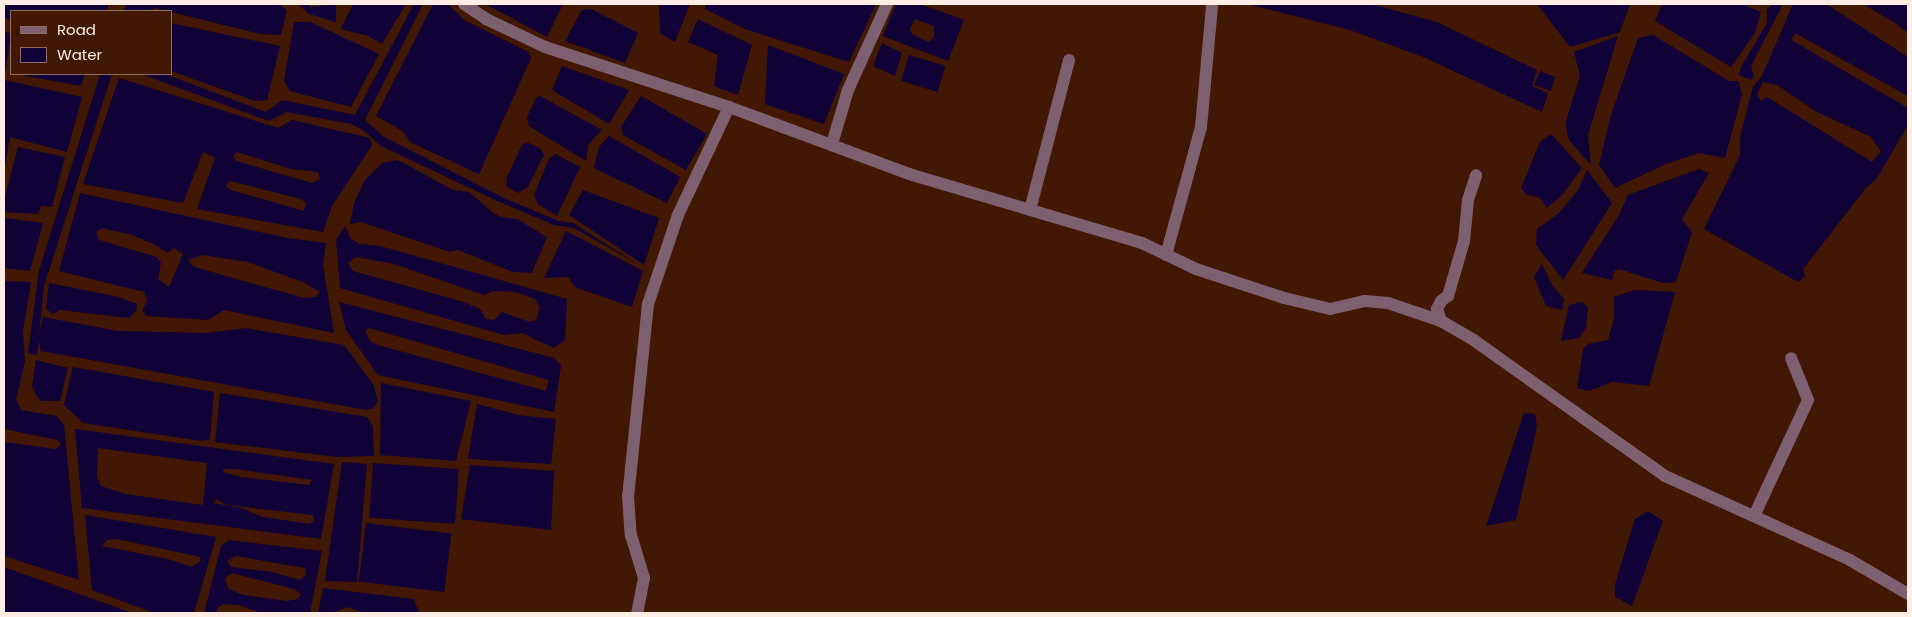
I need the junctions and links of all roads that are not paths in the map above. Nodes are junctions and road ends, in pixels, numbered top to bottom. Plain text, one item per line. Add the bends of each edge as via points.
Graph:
1 (464, 4) edge
2 (887, 4) edge
3 (1212, 6) dead end
4 (1069, 60) dead end
5 (729, 107) junction
6 (832, 144) junction
7 (1476, 175) dead end
8 (1030, 210) junction
9 (1166, 255) junction
10 (1441, 321) junction
11 (1791, 358) dead end
12 (1754, 516) junction
13 (1908, 594) edge
14 (637, 613) edge

1 - 5 street via 486,19 545,47
2 - 6 street via 848,90
3 - 9 street via 1201,127
4 - 8 street
5 - 6 street
5 - 14 street via 678,214 648,304 628,496 631,535 644,578
6 - 8 street via 909,174
7 - 10 street via 1468,200 1464,241 1448,296 1437,309
8 - 9 street via 1142,243
9 - 10 street via 1196,269 1284,298 1330,309 1365,301 1388,303
10 - 12 street via 1475,341 1665,476
11 - 12 street via 1808,400
12 - 13 street via 1850,560

